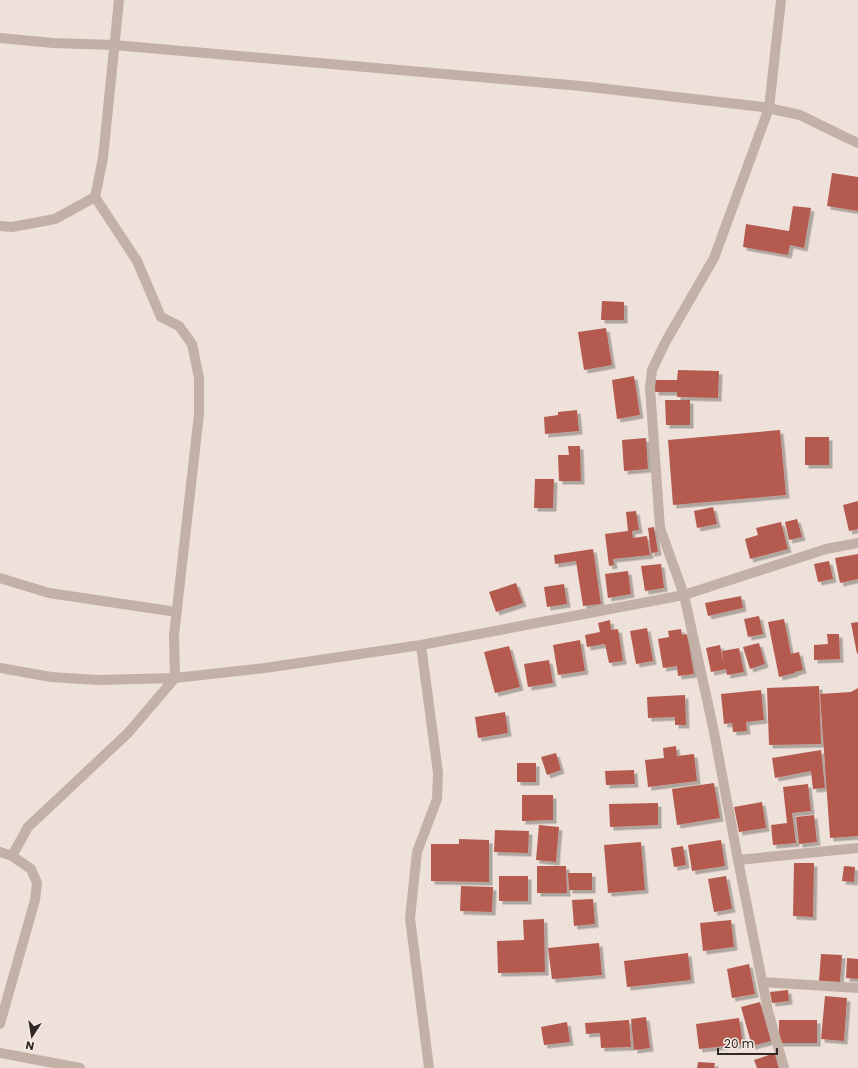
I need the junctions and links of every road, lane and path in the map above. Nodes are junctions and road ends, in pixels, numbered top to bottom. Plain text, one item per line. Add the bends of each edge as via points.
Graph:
1 (119, 0) edge
2 (781, 0) edge
3 (0, 38) edge
4 (114, 45) junction
5 (769, 108) junction
6 (858, 143) edge
7 (95, 198) junction
8 (0, 226) edge
9 (858, 543) edge
10 (0, 578) edge
11 (684, 595) junction
12 (177, 612) junction
13 (421, 645) junction
14 (0, 668) edge
15 (175, 678) junction
16 (858, 848) edge
17 (0, 852) edge
18 (12, 856) junction
19 (738, 860) junction
20 (762, 982) junction
21 (858, 988) edge
22 (0, 1024) edge
23 (0, 1053) edge
24 (80, 1068) edge
25 (430, 1068) edge
26 (784, 1068) edge

1 - 4 street
2 - 5 street
3 - 4 street
4 - 5 street via 581,86
4 - 7 street via 103,158
5 - 6 street via 800,115
5 - 11 street via 714,258 652,370 650,388 660,528
7 - 8 street via 54,219 12,227
7 - 12 street via 138,261 161,317 180,326 192,344 199,378 199,414
9 - 11 street via 826,549
10 - 12 street via 49,593
11 - 13 street
11 - 19 street via 713,726
12 - 15 street via 174,635
13 - 15 street via 265,668
13 - 25 street via 438,773 437,799 417,852 410,918
14 - 15 street via 51,677 98,680
15 - 18 street via 128,733 28,828
16 - 19 street
17 - 18 street
18 - 22 street via 31,869 37,883 35,900
19 - 20 street
20 - 21 street
20 - 26 street
23 - 24 street

